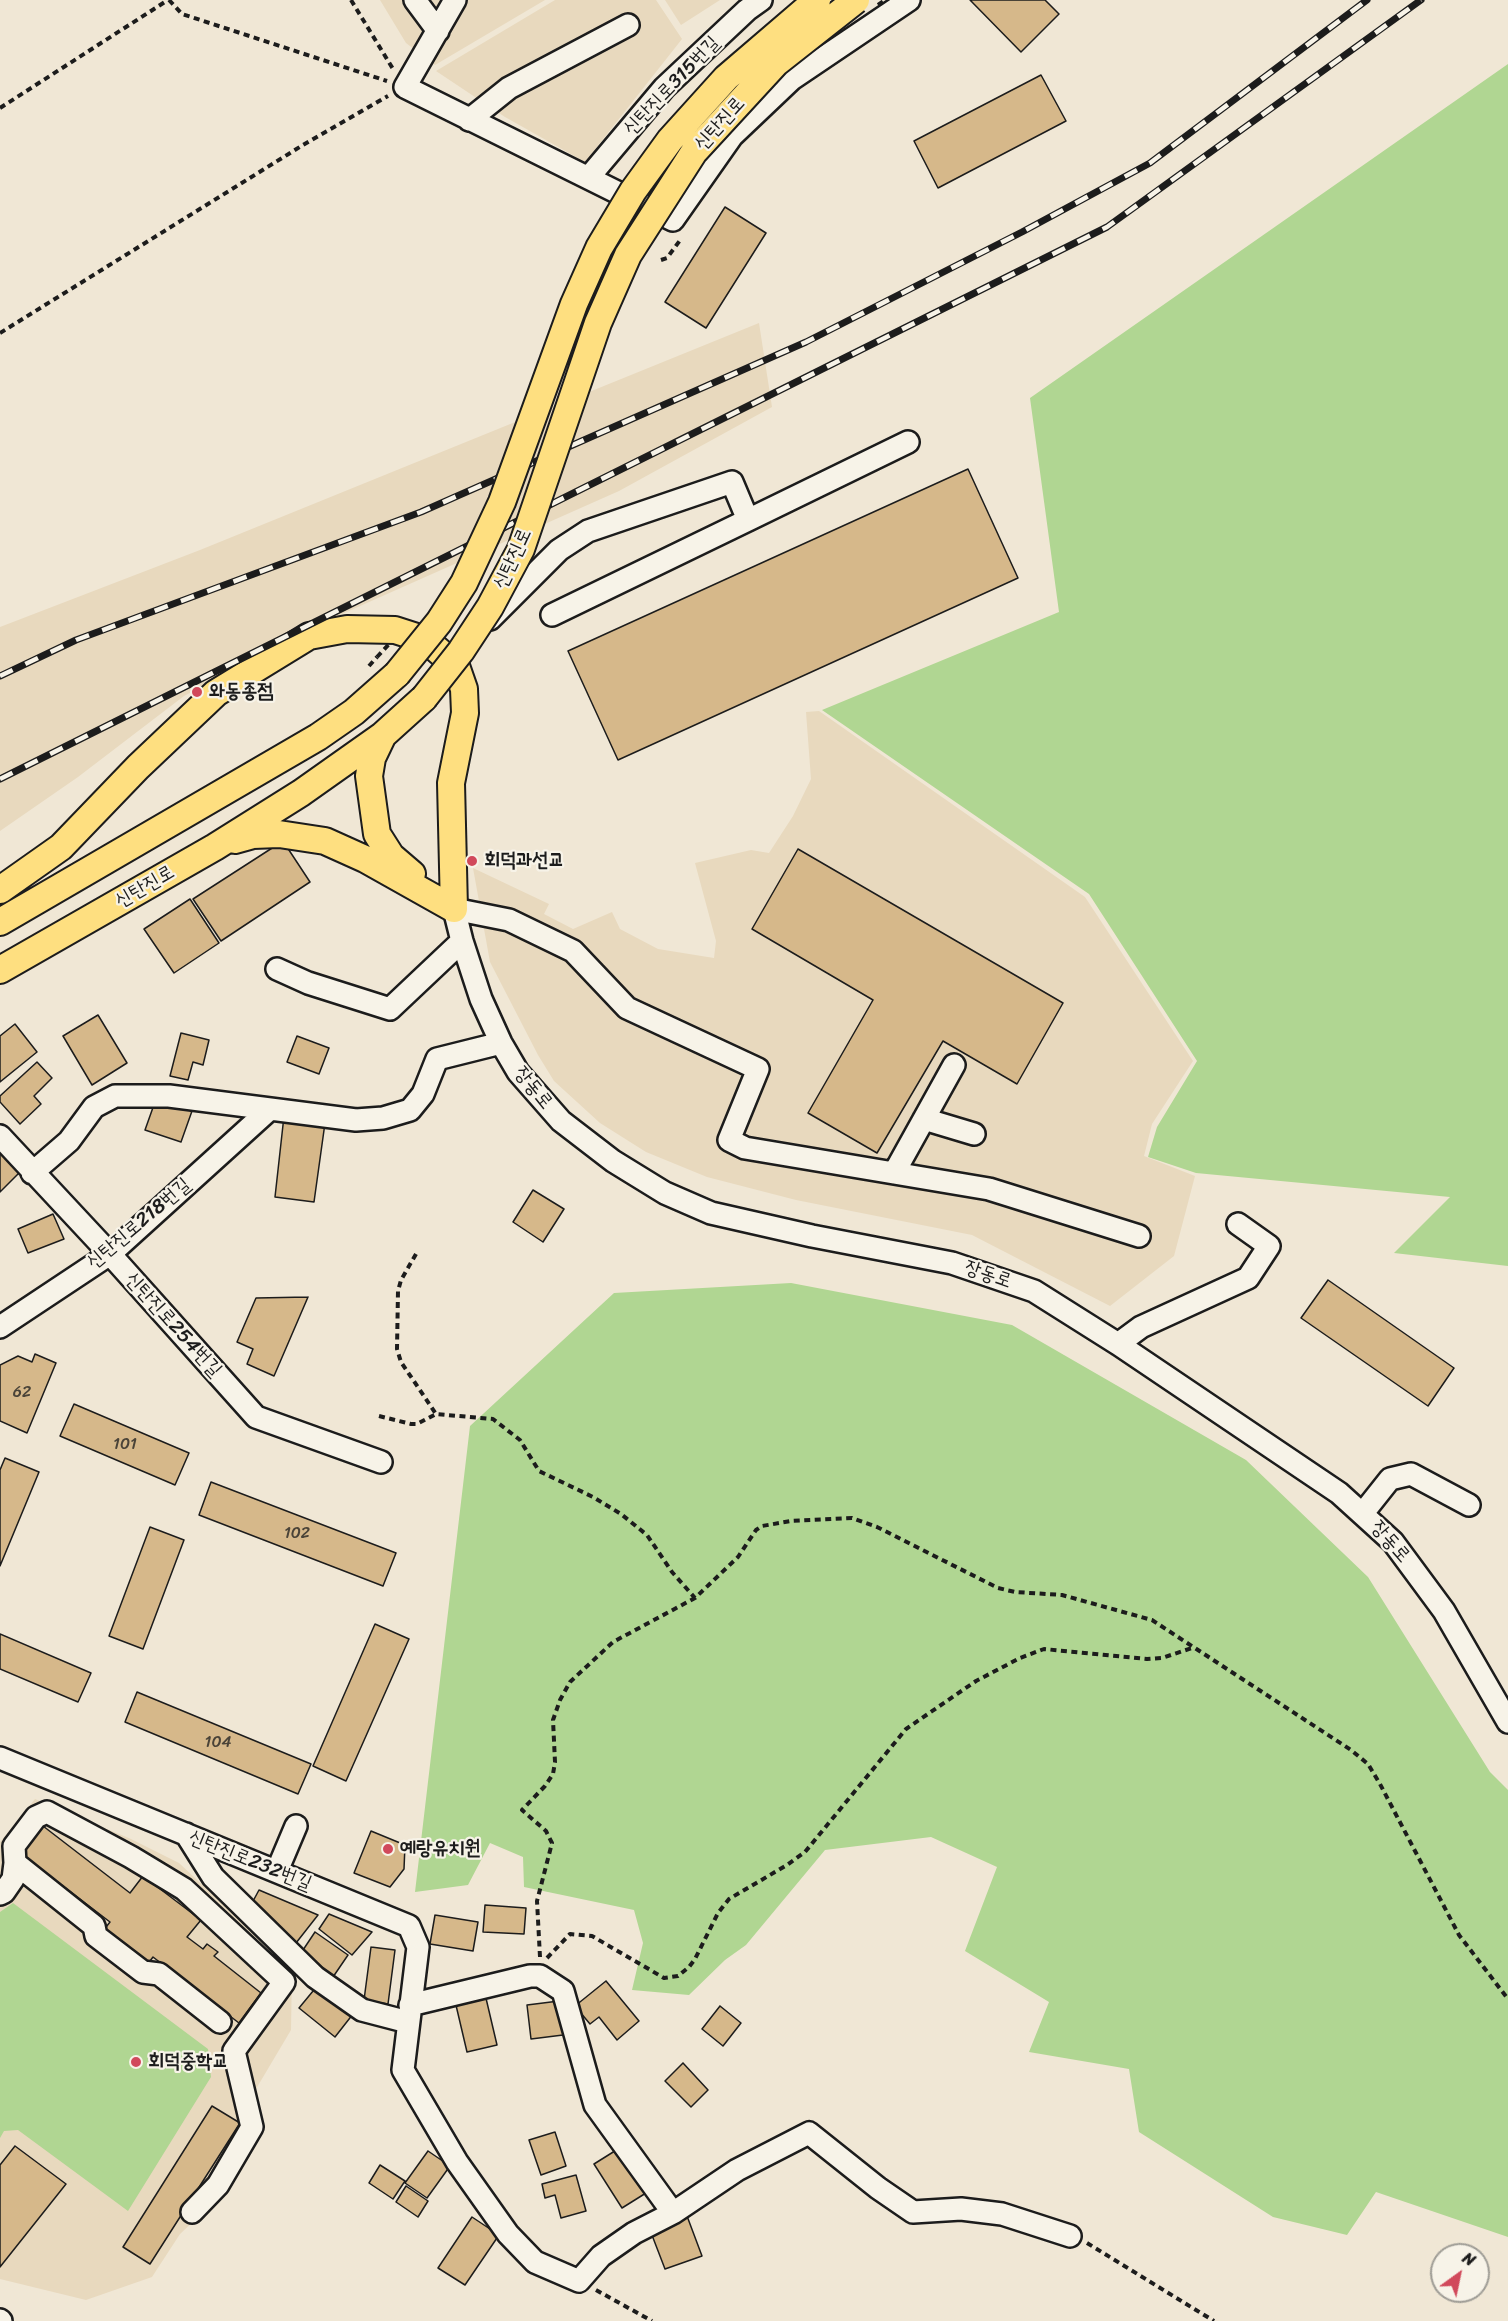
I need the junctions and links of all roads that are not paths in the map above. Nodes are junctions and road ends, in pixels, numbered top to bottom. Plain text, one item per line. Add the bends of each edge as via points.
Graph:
1 (415, 0) edge
2 (455, 0) edge
3 (760, 0) edge
4 (817, 0) edge
5 (909, 0) edge
6 (867, 3) edge
7 (628, 25) dead end
8 (438, 31) junction
9 (469, 120) junction
10 (589, 177) junction
11 (908, 442) dead end
12 (748, 520) junction
13 (552, 615) dead end
14 (456, 666) junction
15 (383, 735) junction
16 (215, 847) junction
17 (0, 890) edge
18 (454, 909) junction
19 (0, 922) edge
20 (462, 941) junction
21 (277, 969) dead end
22 (0, 970) edge
23 (501, 1043) junction
24 (954, 1065) dead end
25 (270, 1108) junction
26 (924, 1119) junction
27 (974, 1134) dead end
28 (0, 1136) edge
29 (32, 1173) junction
30 (894, 1173) junction
31 (1238, 1224) dead end
32 (1139, 1236) dead end
33 (110, 1254) junction
34 (0, 1327) edge
35 (1118, 1344) junction
36 (381, 1462) dead end
37 (1469, 1505) dead end
38 (1363, 1513) junction
39 (1508, 1722) edge
40 (0, 1758) edge
41 (296, 1826) dead end
42 (186, 1834) junction
43 (15, 1863) junction
44 (277, 1871) junction
45 (0, 1894) edge
46 (409, 2014) junction
47 (220, 2022) dead end
48 (192, 2212) dead end
49 (673, 2213) junction
50 (1070, 2236) road end

1 - 8 street
2 - 8 street
3 - 10 street, 신탄진로315번길 via 664,88
4 - 19 main road, 신탄진로, bridge via 726,78 670,140 633,191 599,248 574,304 502,502 464,583 397,674 318,737
5 - 10 street via 792,79 732,136 673,220
6 - 15 main road, 신탄진로, bridge via 776,63 694,152 628,255 598,322 521,549 461,651 424,698
7 - 9 street via 509,88
8 - 9 street via 405,87
9 - 10 street
11 - 12 street
12 - 13 street
12 - 14 street via 732,482 588,531 559,550 496,611
14 - 17 main road via 426,640 395,630 347,629 309,636 216,693 138,766 61,848
14 - 18 main road via 464,689 465,712 451,783
15 - 16 main road, 신탄진로 via 301,794
15 - 18 main road via 369,776 377,834 391,856
16 - 18 main road via 253,835 279,834 325,841
16 - 22 main road, 신탄진로
18 - 20 street, 장동로
18 - 30 street via 509,920 573,951 627,1008 758,1069 729,1140 746,1148
20 - 21 street via 390,1009
20 - 23 street, 장동로
23 - 25 street via 436,1059 423,1094 410,1110 383,1118 356,1120
23 - 35 street, 장동로 via 518,1072 561,1121 613,1161 665,1193 711,1213 952,1263 1034,1291
24 - 26 street
25 - 29 street via 169,1096 115,1096 94,1107 69,1141
25 - 33 street, 신탄진로218번길
26 - 27 street
26 - 30 street
28 - 29 street, 신탄진로254번길
29 - 33 street, 신탄진로254번길
30 - 32 street via 989,1189
31 - 35 street via 1269,1246 1248,1278 1141,1327
33 - 34 street, 신탄진로218번길
33 - 36 street, 신탄진로254번길 via 256,1417
35 - 38 street, 장동로
37 - 38 street via 1411,1474 1390,1479
38 - 39 street, 장동로 via 1393,1542 1444,1611
40 - 42 street, 신탄진로232번길
41 - 44 street
42 - 44 street, 신탄진로232번길
42 - 46 street via 213,1877 315,1977 362,2010
43 - 45 street via 13,1879
43 - 47 street via 94,1926 96,1936 143,1972 159,1974
43 - 48 street via 14,1846 36,1817 47,1812 184,1889 285,1982 234,2051 252,2127 218,2185
44 - 46 street, 신탄진로232번길 via 409,1926 418,1947
46 - 49 street via 530,1976 540,1976 563,1991 595,2105
46 - 49 street, 신탄진로232번길 via 403,2070 457,2162 508,2234 535,2262 579,2281 601,2256
49 - 50 street via 737,2170 809,2133 913,2212 961,2209 1002,2214

